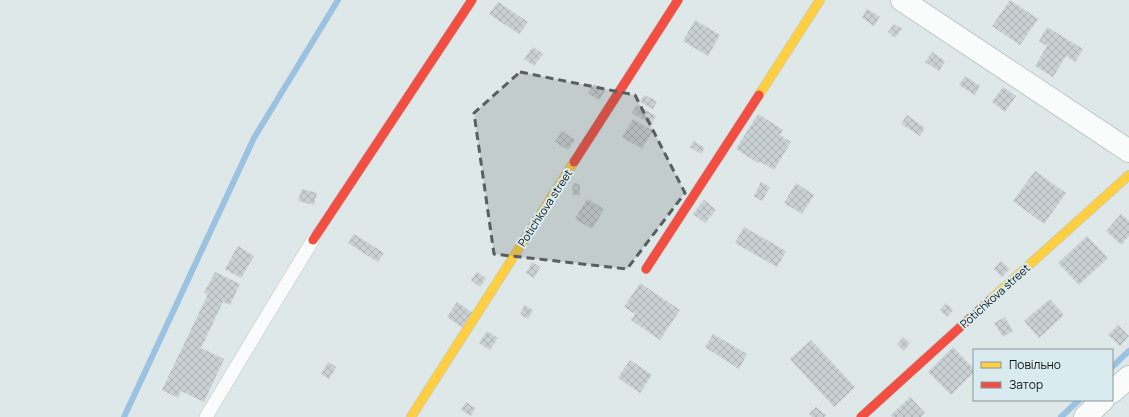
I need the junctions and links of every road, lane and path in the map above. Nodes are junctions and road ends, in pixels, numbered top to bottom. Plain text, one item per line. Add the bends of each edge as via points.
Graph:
1 (472, 0) edge
2 (678, 0) edge
3 (820, 0) edge
4 (902, 0) edge
5 (1129, 151) edge
6 (1129, 175) edge
7 (314, 240) joint
8 (646, 269) dead end
9 (1129, 377) edge
10 (1113, 391) edge
11 (1103, 401) edge
12 (206, 417) edge
13 (411, 417) edge
14 (861, 417) edge
15 (1085, 417) edge

1 - 7 street
2 - 13 street, Potichkova street
3 - 8 street
4 - 5 street
6 - 14 street, Potichkova street
7 - 12 lane
9 - 10 street
11 - 15 street

